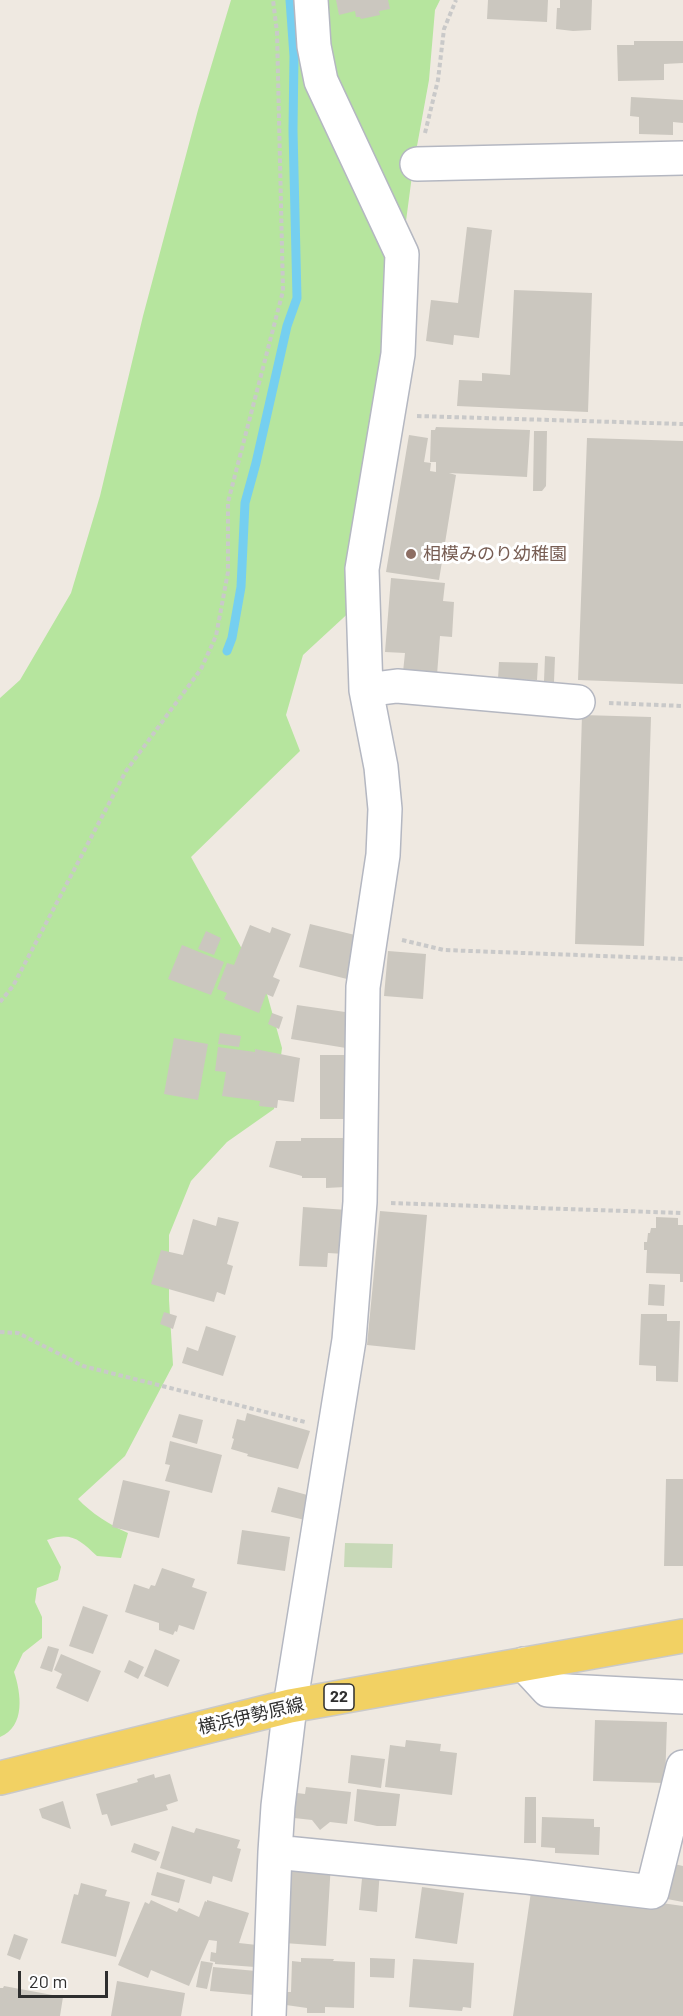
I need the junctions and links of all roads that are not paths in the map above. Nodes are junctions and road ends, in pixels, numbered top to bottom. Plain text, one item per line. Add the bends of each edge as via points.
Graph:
1 (311, 0) edge
2 (683, 158) edge
3 (417, 164) road end
4 (366, 690) junction
5 (578, 702) road end
6 (683, 1636) edge
7 (524, 1664) junction
8 (683, 1697) edge
9 (290, 1706) junction
10 (683, 1767) edge
11 (0, 1778) edge
12 (275, 1852) junction
13 (269, 2016) edge

1 - 4 street via 321,81 402,254 398,354 362,569
2 - 3 street
4 - 5 street via 397,686
4 - 9 street via 385,809 383,855 363,987 360,1202 349,1340
6 - 7 main road, 横浜伊勢原線 / 22
7 - 8 street via 548,1690
7 - 9 main road, 横浜伊勢原線 / 22
9 - 11 main road, 横浜伊勢原線 / 22
9 - 12 street
10 - 12 street via 652,1892
12 - 13 street

